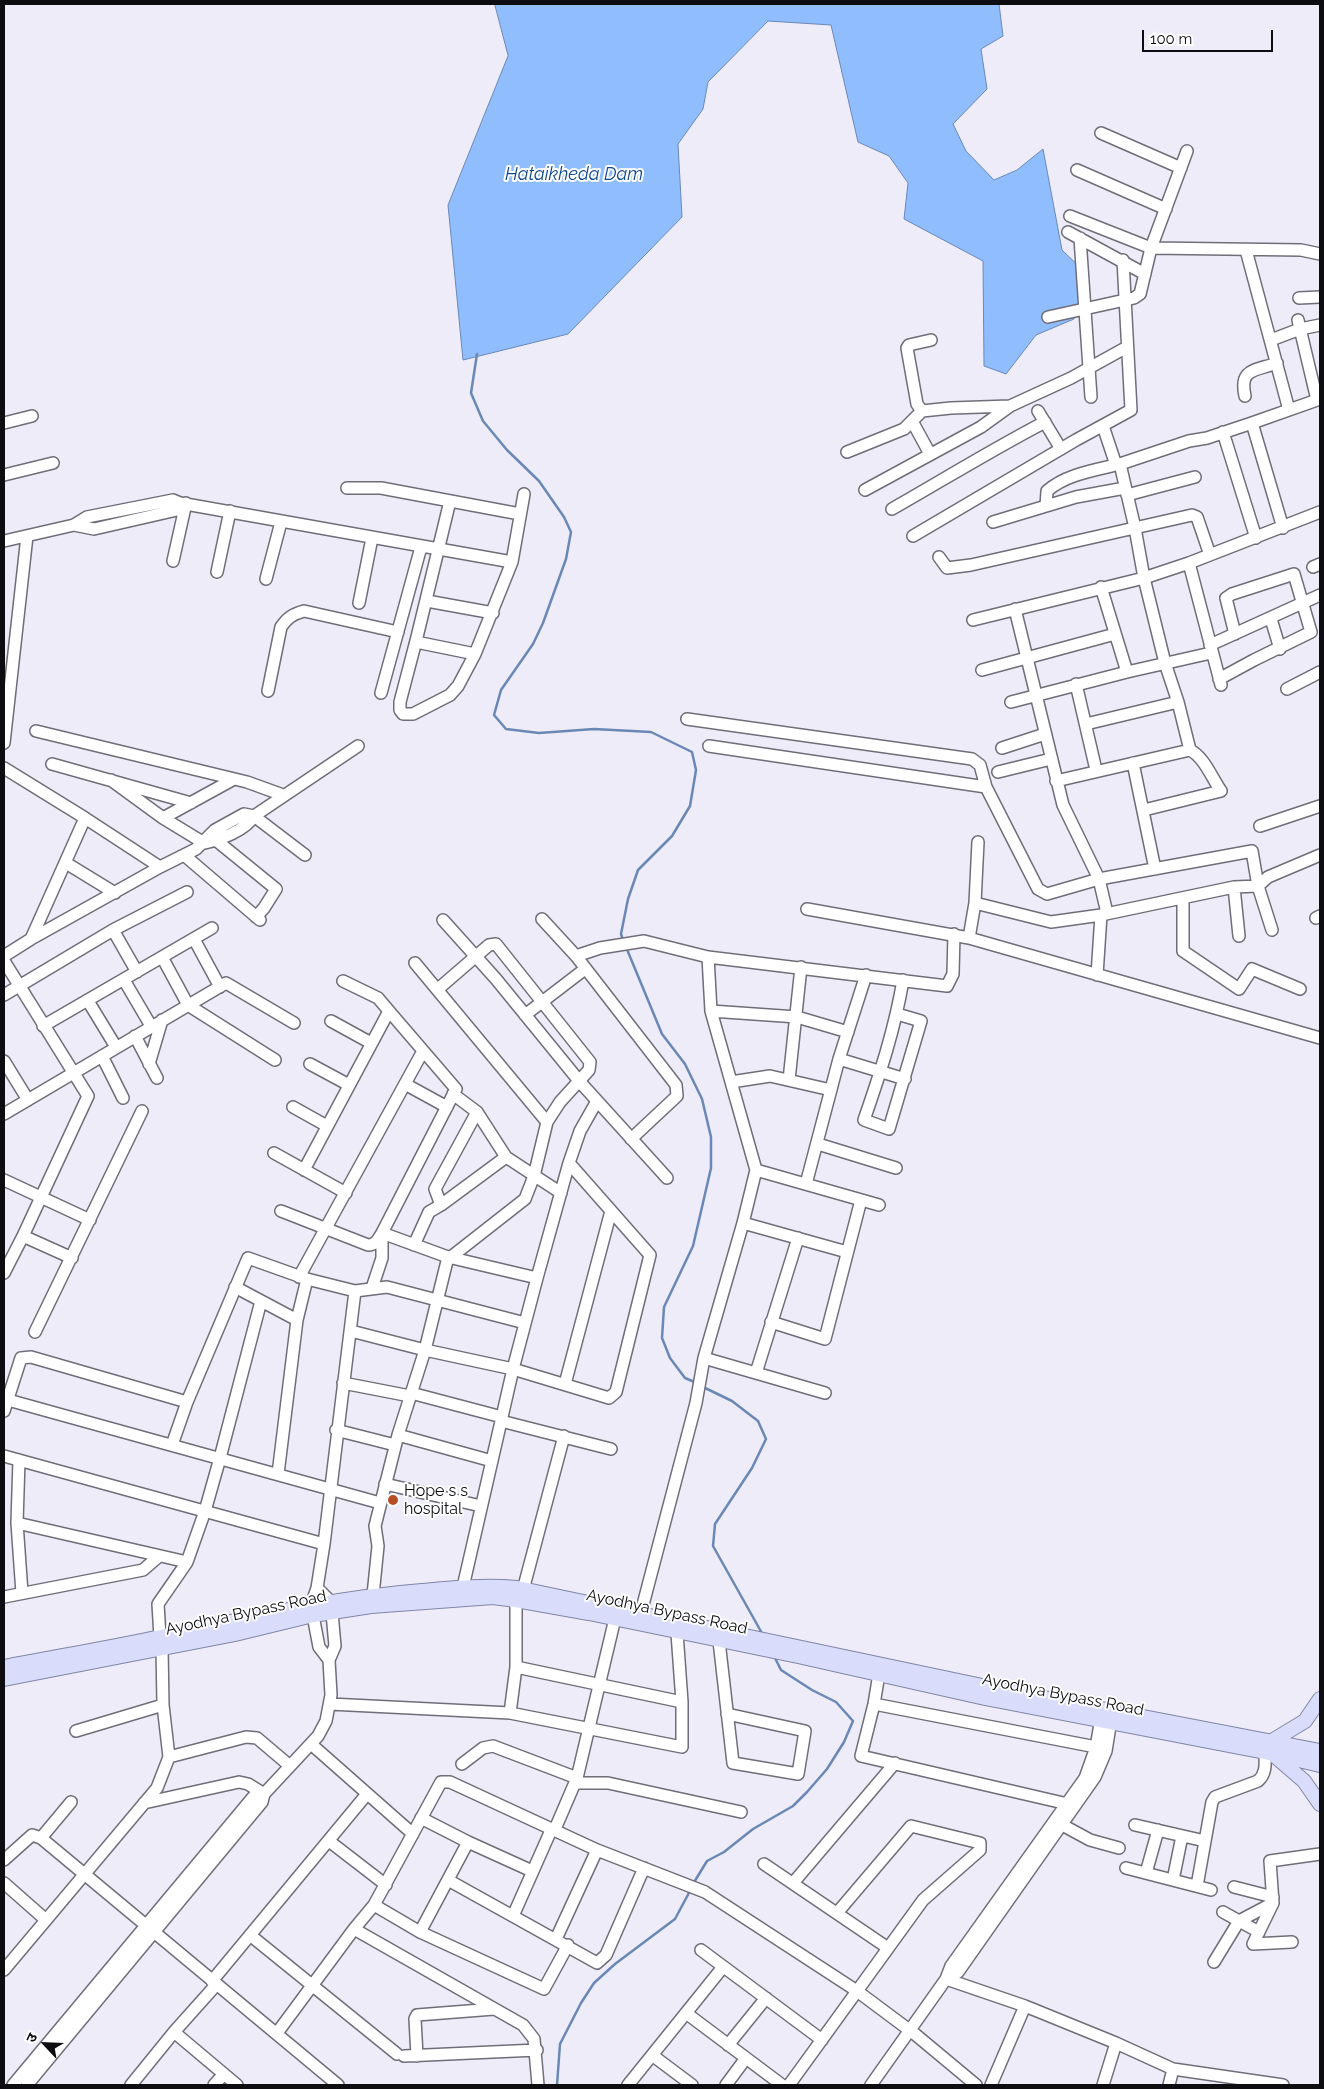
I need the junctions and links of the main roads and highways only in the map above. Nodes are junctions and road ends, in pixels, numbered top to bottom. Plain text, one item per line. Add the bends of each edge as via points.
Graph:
1 (464, 1593) junction
2 (332, 1607) junction
3 (639, 1619) junction
4 (739, 1640) junction
5 (161, 1643) junction
6 (797, 1651) junction
7 (4, 1667) edge
8 (4, 1679) edge
9 (1320, 1699) edge
10 (1107, 1715) junction
11 (1269, 1749) junction
12 (1320, 1751) edge
13 (1320, 1765) edge
14 (1320, 1804) edge

1 - 2 main road, Ayodhya Bypass Road via 371,1606
1 - 2 main road, Ayodhya Bypass Road via 372,1595
1 - 3 main road, Ayodhya Bypass Road via 493,1586 520,1595
2 - 5 main road, Ayodhya Bypass Road via 233,1620
3 - 4 main road, Ayodhya Bypass Road
3 - 4 main road, Ayodhya Bypass Road via 718,1641
4 - 6 main road, Ayodhya Bypass Road
5 - 7 main road, Ayodhya Bypass Road
5 - 8 main road, Ayodhya Bypass Road
6 - 10 main road, Ayodhya Bypass Road
6 - 10 main road, Ayodhya Bypass Road via 878,1674 985,1698
9 - 11 main road via 1305,1721
10 - 11 main road, Ayodhya Bypass Road
11 - 12 main road, Ayodhya Bypass Road
11 - 13 main road, Ayodhya Bypass Road
11 - 14 main road via 1304,1781

